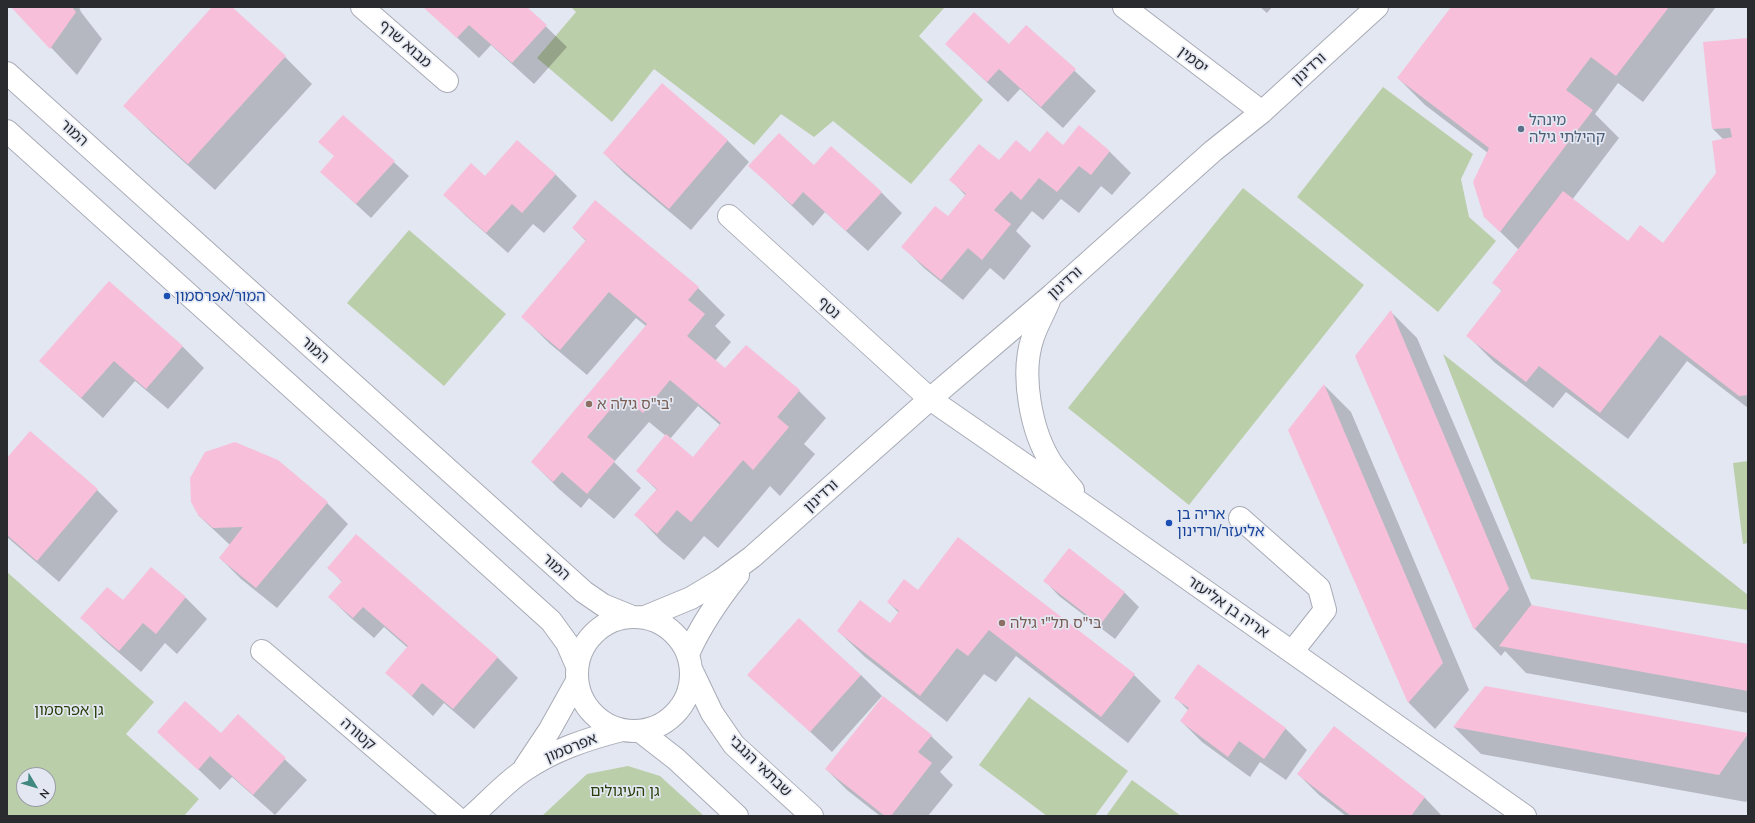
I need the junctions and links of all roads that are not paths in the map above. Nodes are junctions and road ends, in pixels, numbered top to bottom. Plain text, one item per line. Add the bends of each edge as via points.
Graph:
1 (362, 7) edge
2 (1124, 7) edge
3 (1377, 7) edge
4 (447, 81) dead end
5 (9, 82) edge
6 (1262, 112) junction
7 (7, 131) edge
8 (729, 216) dead end
9 (1052, 295) junction
10 (930, 400) junction
11 (1086, 507) junction
12 (1240, 518) dead end
13 (752, 557) junction
14 (637, 617) junction
15 (262, 651) dead end
16 (1292, 652) junction
17 (689, 662) junction
18 (577, 674) junction
19 (631, 731) junction
20 (522, 771) junction
21 (455, 816) edge
22 (472, 816) edge
23 (737, 816) edge
24 (812, 816) edge
25 (1525, 816) edge

1 - 4 street, מבוא שרף
2 - 6 street, יסמין
3 - 6 street, ורדינון
5 - 14 street, המור via 584,592 603,605
6 - 9 street, ורדינון via 1213,151
7 - 18 street via 551,621 567,643
8 - 10 street, נטף
9 - 10 street, ורדינון
9 - 11 street via 1033,338 1027,364 1031,406 1037,435 1052,463
10 - 11 street, אריה בן אליעזר
10 - 13 street, ורדינון
11 - 16 street, אריה בן אליעזר
12 - 16 street via 1319,588 1325,610
13 - 14 street, ורדינון via 692,598
13 - 17 street, ורדינון via 699,630
14 - 17 street via 658,622 670,630 681,641
14 - 18 street via 608,623 589,638 581,651
15 - 21 street, קטורה
16 - 25 street, אריה בן אליעזר
17 - 19 street via 690,687 683,703 672,717 657,726
17 - 24 street, שבתאי הנגבי via 712,713 734,745
18 - 19 street via 582,698 592,713 606,724
18 - 20 street, אפרסמון via 549,731
19 - 20 street, אפרסמון via 587,739 555,752
19 - 23 street via 676,759
20 - 22 street, אפרסמון

